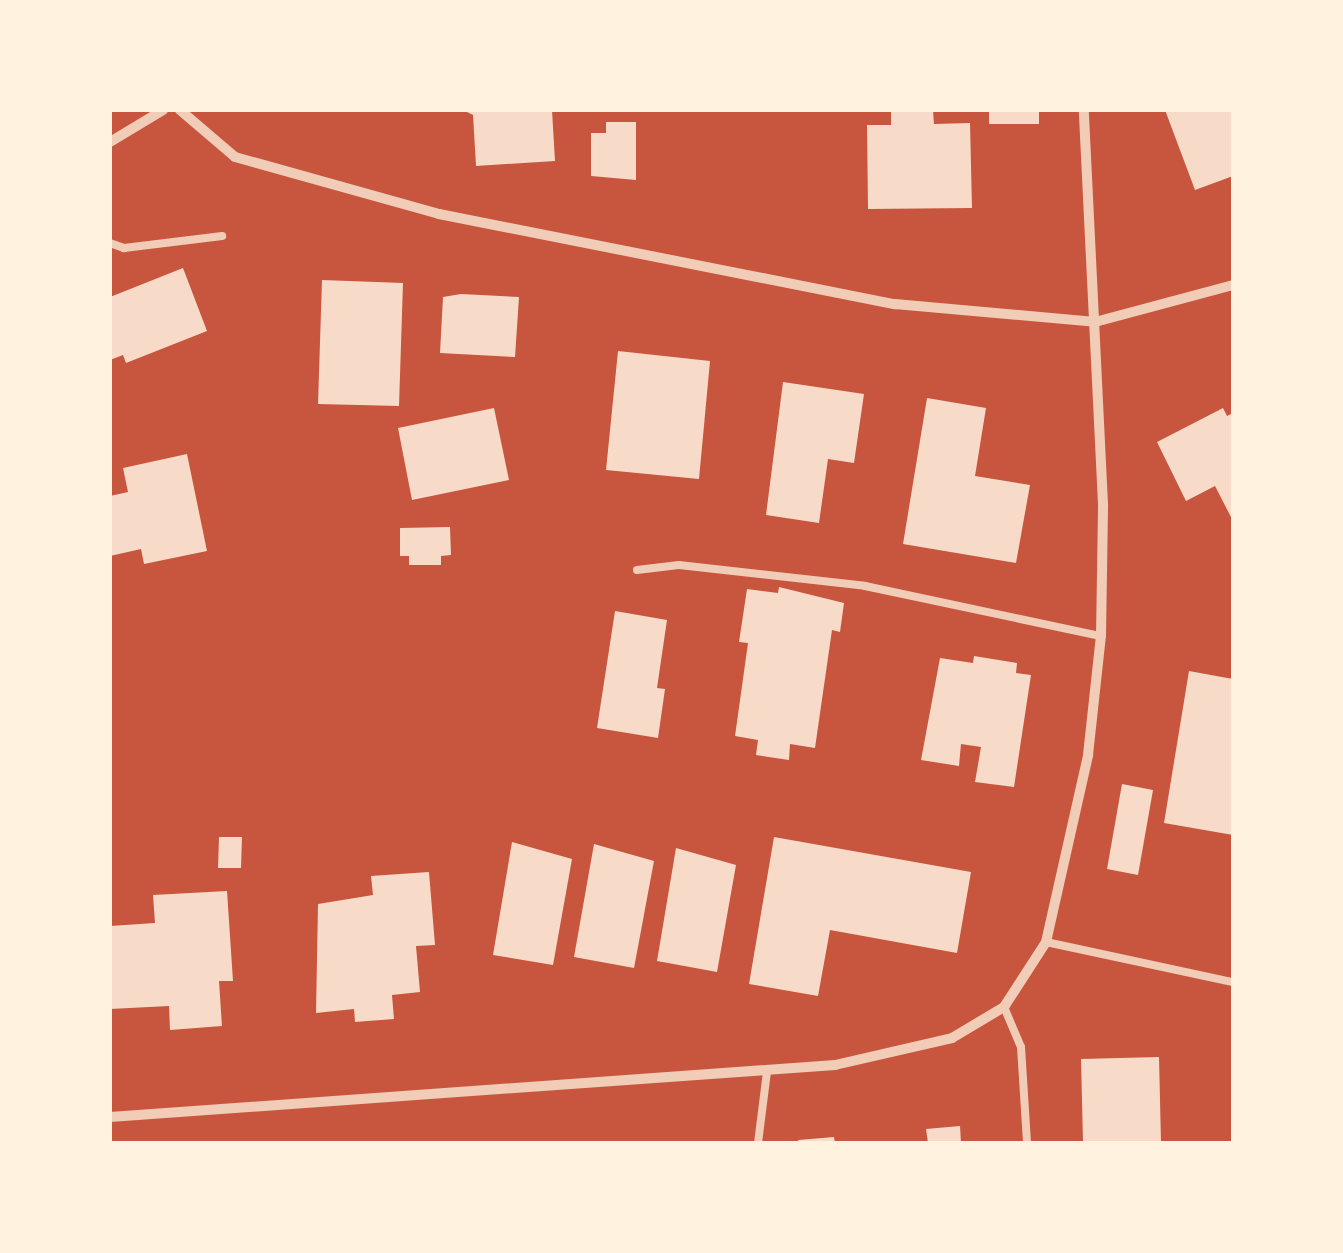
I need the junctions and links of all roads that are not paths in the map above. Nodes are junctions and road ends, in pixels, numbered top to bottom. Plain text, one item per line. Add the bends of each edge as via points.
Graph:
1 (163, 110) edge
2 (180, 110) edge
3 (1084, 110) edge
4 (110, 142) edge
5 (222, 236) dead end
6 (110, 244) edge
7 (1233, 286) edge
8 (1095, 322) junction
9 (637, 570) dead end
10 (1101, 636) junction
11 (1046, 942) junction
12 (1233, 982) edge
13 (1004, 1007) junction
14 (767, 1072) junction
15 (110, 1118) edge
16 (758, 1143) edge
17 (1027, 1143) edge

1 - 4 street
2 - 8 street via 234,157 439,214 895,304
3 - 8 street
5 - 6 lane
7 - 8 street
8 - 10 street
9 - 10 lane via 679,566 865,586
10 - 11 street via 1088,754
11 - 12 lane
11 - 13 street
13 - 14 street via 952,1038 900,1053
13 - 17 lane via 1021,1047
14 - 15 street
14 - 16 lane

